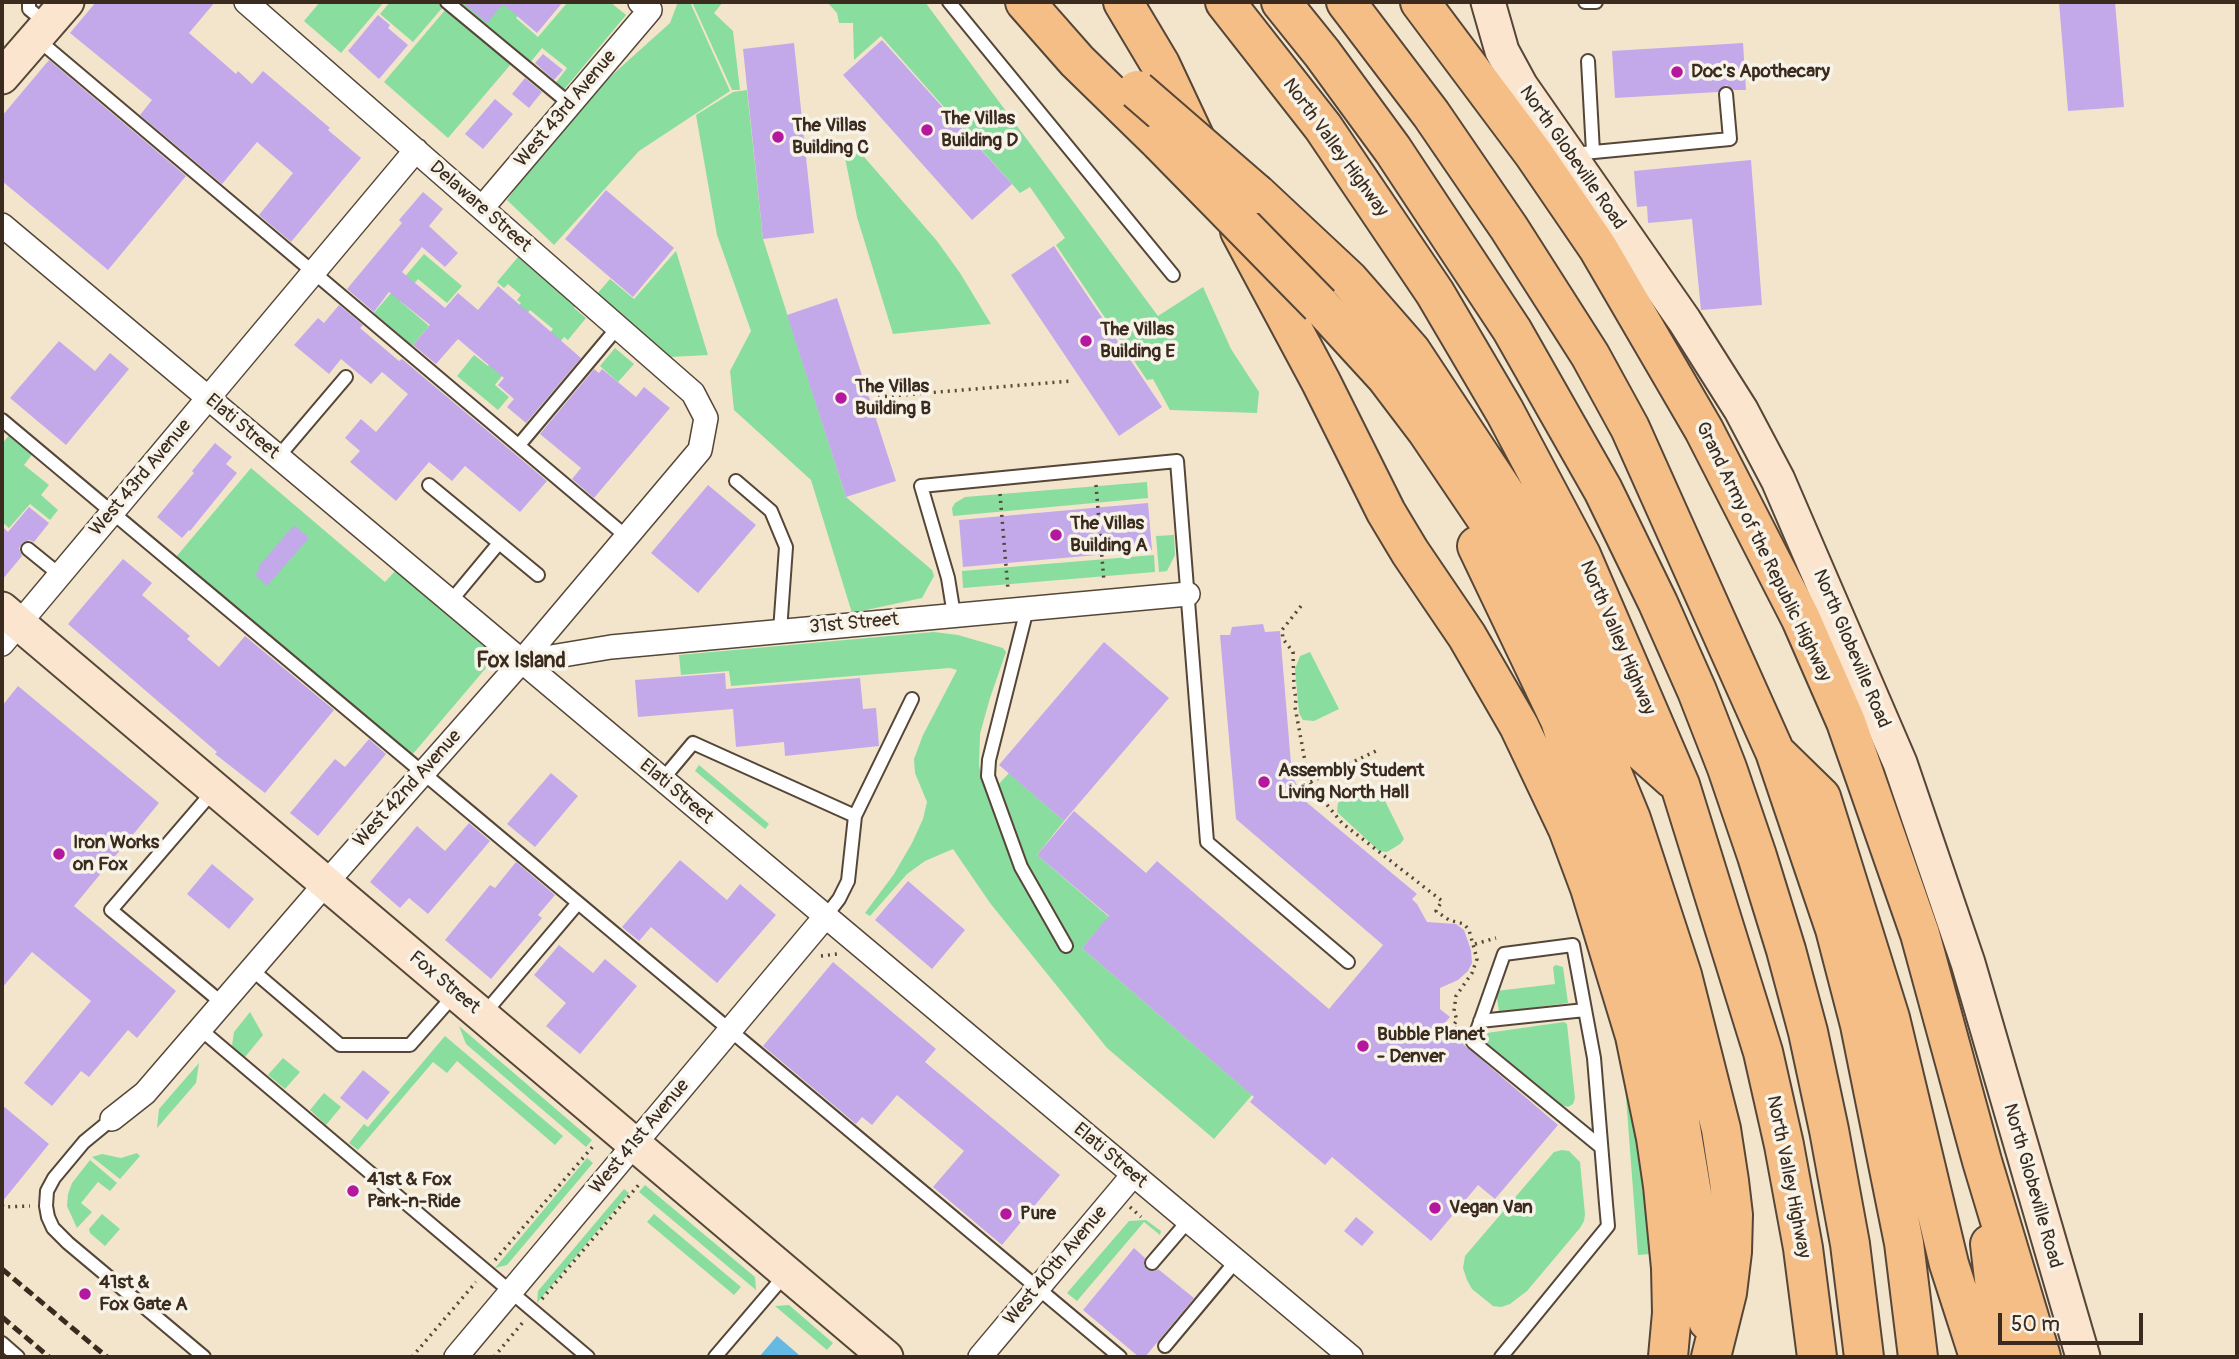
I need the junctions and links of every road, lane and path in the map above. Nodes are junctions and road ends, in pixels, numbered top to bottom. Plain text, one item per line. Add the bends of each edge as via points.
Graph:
1 (246, 2) edge
2 (447, 2) edge
3 (949, 2) edge
4 (1025, 2) edge
5 (1042, 2) edge
6 (1123, 2) edge
7 (1225, 2) edge
8 (1281, 2) edge
9 (1346, 2) edge
10 (1420, 2) edge
11 (1488, 2) edge
12 (1585, 2) edge
13 (1596, 2) edge
14 (649, 5) edge
15 (45, 16) edge
16 (1588, 61) dead end
17 (2, 77) edge
18 (1726, 94) dead end
19 (570, 104) junction
20 (415, 150) junction
21 (1581, 153) junction
22 (482, 208) junction
23 (2, 225) edge
24 (314, 272) junction
25 (1173, 275) dead end
26 (1332, 317) junction
27 (618, 327) junction
28 (346, 377) dead end
29 (1071, 381) dead end
30 (1321, 382) junction
31 (878, 397) dead end
32 (208, 398) junction
33 (706, 418) joint
34 (2, 420) edge
35 (519, 445) junction
36 (278, 457) junction
37 (736, 481) dead end
38 (1096, 483) dead end
39 (429, 485) dead end
40 (1000, 492) dead end
41 (112, 513) junction
42 (627, 537) junction
43 (499, 543) junction
44 (28, 549) dead end
45 (60, 575) junction
46 (538, 575) dead end
47 (1104, 582) dead end
48 (1008, 590) dead end
49 (1188, 594) junction
50 (450, 602) junction
51 (1301, 606) dead end
52 (1027, 608) junction
53 (954, 615) junction
54 (8, 626) edge
55 (780, 631) junction
56 (521, 662) junction
57 (912, 699) dead end
58 (1378, 750) dead end
59 (1775, 752) junction
60 (423, 773) junction
61 (1578, 775) junction
62 (662, 780) junction
63 (1309, 783) junction
64 (1680, 785) junction
65 (1298, 788) dead end
66 (215, 789) junction
67 (855, 817) junction
68 (326, 883) junction
69 (578, 903) junction
70 (825, 917) junction
71 (1496, 938) dead end
72 (1475, 944) junction
73 (1066, 946) dead end
74 (837, 954) dead end
75 (821, 956) dead end
76 (1348, 962) dead end
77 (251, 969) junction
78 (456, 993) junction
79 (222, 1003) junction
80 (1585, 1010) junction
81 (482, 1016) junction
82 (1480, 1021) junction
83 (1453, 1026) dead end
84 (200, 1029) junction
85 (730, 1031) junction
86 (112, 1119) joint
87 (1601, 1147) junction
88 (586, 1152) dead end
89 (646, 1154) junction
90 (1982, 1161) junction
91 (1133, 1175) junction
92 (2, 1205) edge
93 (30, 1206) dead end
94 (1188, 1221) junction
95 (1236, 1261) junction
96 (1152, 1264) dead end
97 (486, 1271) junction
98 (787, 1273) junction
99 (1038, 1289) junction
100 (511, 1292) junction
101 (533, 1311) junction
102 (2, 1343) edge
103 (1165, 1346) dead end
104 (1994, 1353) edge
105 (18, 1357) edge
106 (204, 1357) edge
107 (412, 1357) edge
108 (456, 1357) edge
109 (494, 1357) edge
110 (588, 1357) edge
111 (715, 1357) edge
112 (886, 1357) edge
113 (980, 1357) edge
114 (1120, 1357) edge
115 (1351, 1357) edge
116 (1501, 1357) edge
117 (1668, 1357) edge
118 (1711, 1357) edge
119 (1817, 1357) edge
120 (1864, 1357) edge
121 (1917, 1357) edge
122 (2041, 1357) edge
123 (2083, 1357) edge

1 - 20 street, Delaware Street
2 - 19 lane
3 - 25 lane
4 - 26 highway, bridge via 1077,61
5 - 64 highway, bridge via 1349,280 1411,351 1550,569 1628,739
6 - 30 highway via 1160,64 1216,185
7 - 64 highway, North Valley Highway via 1323,127 1468,347 1581,555
8 - 120 highway via 1393,150 1512,330 1603,489 1697,691 1757,856 1808,1032 1850,1244
9 - 59 highway via 1424,104 1590,355 1630,428
10 - 90 highway, Grand Army of the Republic Highway via 1534,153 1598,248 1704,430 1801,619 1846,722 1920,934
11 - 21 street, North Globeville Road via 1502,51 1521,86
12 - 13 lane
14 - 19 street, West 43rd Avenue
15 - 17 street
15 - 24 lane
16 - 21 lane
18 - 21 lane via 1730,139
19 - 22 street, West 43rd Avenue
20 - 22 street, Delaware Street
20 - 24 street, West 43rd Avenue
21 - 123 street, North Globeville Road via 1741,410 1778,480 1900,763 1968,963
22 - 27 street, Delaware Street
23 - 32 street, Elati Street
24 - 32 street, West 43rd Avenue
24 - 35 lane
26 - 61 highway via 1389,394 1482,556 1560,720
26 - 118 highway via 1427,431 1513,562 1552,634 1631,819 1682,975 1727,1168 1732,1252
27 - 33 street, Delaware Street via 693,393
27 - 35 lane
28 - 36 lane
29 - 31 path
30 - 61 highway
30 - 117 highway via 1386,512 1520,726 1590,888 1634,1035 1656,1138 1671,1268
32 - 36 street, Elati Street
32 - 41 street, West 43rd Avenue
33 - 42 street, West 42nd Avenue via 700,450
34 - 41 lane
35 - 42 lane
36 - 50 street, Elati Street
37 - 55 lane via 771,511 786,547
38 - 47 path
39 - 43 lane
40 - 48 path
41 - 45 street, West 43rd Avenue
41 - 60 lane
42 - 56 street, West 42nd Avenue
43 - 46 lane
43 - 50 lane
44 - 45 lane
45 - 54 street, West 43rd Avenue
49 - 52 street, 31st Street
49 - 53 lane via 1177,461 921,486
49 - 76 lane via 1207,842
50 - 56 street, Elati Street
51 - 63 path via 1282,630 1293,652 1295,707
52 - 53 street, 31st Street
52 - 73 lane via 988,776 1021,867
53 - 55 street, 31st Street
54 - 66 street, Fox Street
55 - 56 street, 31st Street via 611,647
56 - 60 street, West 42nd Avenue
56 - 62 street, Elati Street
57 - 67 lane
58 - 63 path
59 - 104 highway via 1821,797 1890,1018 1961,1306
59 - 121 highway via 1835,929 1860,1025 1904,1243
60 - 68 street, West 42nd Avenue
60 - 69 lane
61 - 118 highway via 1618,877 1658,1017 1701,1247
62 - 67 lane via 693,743
62 - 70 street, Elati Street
63 - 65 path
63 - 72 path via 1342,823 1442,901 1436,911 1464,924
64 - 119 highway, North Valley Highway via 1763,1052 1803,1248
66 - 68 street, Fox Street
66 - 79 lane via 111,910
67 - 70 lane via 848,881
68 - 77 street, West 42nd Avenue
68 - 78 street, Fox Street
69 - 81 lane
69 - 85 lane
70 - 85 street, West 41st Avenue
70 - 91 street, Elati Street
71 - 72 path
72 - 83 path via 1477,959 1456,996
74 - 75 path
77 - 78 lane via 340,1045 410,1045
77 - 79 street, West 42nd Avenue
78 - 81 street, Fox Street
79 - 84 street, West 42nd Avenue
80 - 82 lane
80 - 82 lane via 1573,945 1504,954
80 - 87 lane
81 - 89 street, Fox Street
82 - 87 lane via 1473,1042
84 - 86 street, West 42nd Avenue via 145,1093
84 - 97 lane
85 - 89 street, West 41st Avenue
85 - 99 lane
86 - 106 lane, West 42nd Avenue via 84,1142 54,1178 46,1206 53,1228
87 - 116 lane via 1608,1226
88 - 97 path
89 - 98 street, Fox Street
89 - 100 street, West 41st Avenue
89 - 101 path
90 - 104 highway
90 - 122 highway
91 - 94 street, Elati Street
91 - 99 street, West 40th Avenue
92 - 93 path
94 - 95 street, Elati Street
94 - 96 lane
95 - 103 lane
95 - 115 street, Elati Street
97 - 100 lane
97 - 107 path
98 - 111 lane
98 - 112 street, Fox Street
99 - 113 street, West 40th Avenue
99 - 114 lane
100 - 101 lane
100 - 108 street, West 41st Avenue
101 - 109 path
101 - 110 lane
102 - 105 lane

